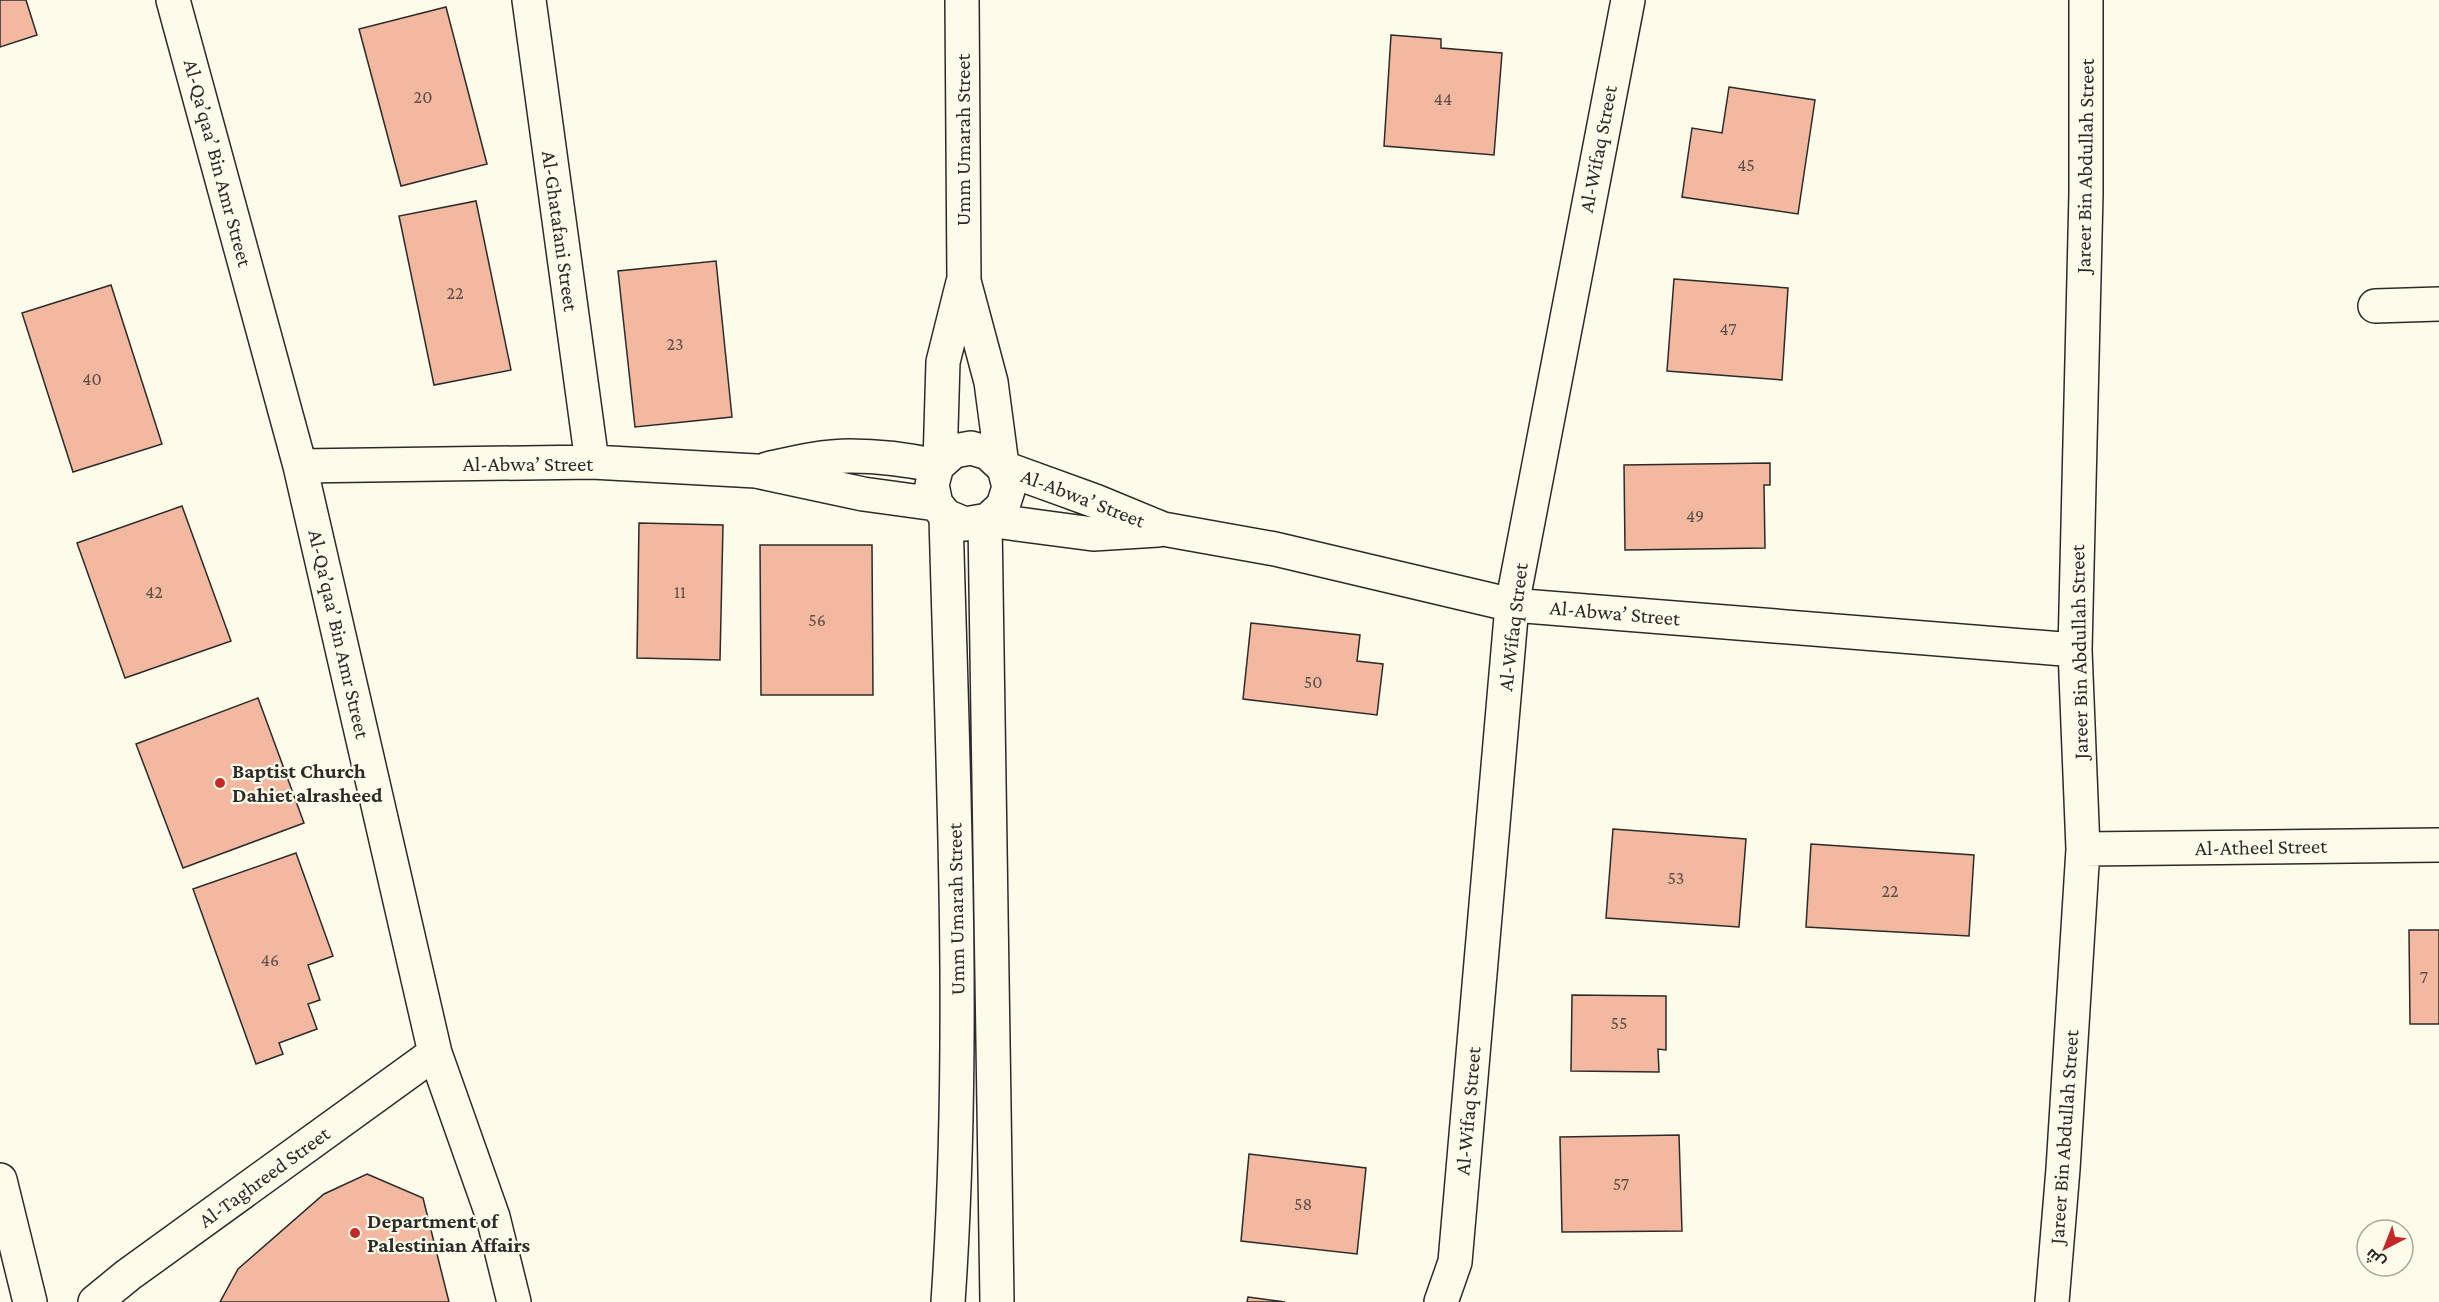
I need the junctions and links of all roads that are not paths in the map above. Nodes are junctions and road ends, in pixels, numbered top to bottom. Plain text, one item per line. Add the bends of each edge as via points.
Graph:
1 (173, 0) edge
2 (529, 0) edge
3 (962, 0) edge
4 (1628, 0) edge
5 (2086, 0) edge
6 (964, 280) junction
7 (2439, 304) edge
8 (2375, 306) dead end
9 (592, 462) junction
10 (939, 465) junction
11 (300, 466) junction
12 (1003, 466) junction
13 (756, 471) junction
14 (941, 510) junction
15 (987, 521) junction
16 (1163, 530) junction
17 (1512, 605) junction
18 (2075, 650) junction
19 (2439, 845) edge
20 (2083, 849) junction
21 (993, 998) junction
22 (958, 999) junction
23 (435, 1053) junction
24 (0, 1180) edge
25 (1455, 1262) junction
26 (30, 1302) edge
27 (95, 1302) edge
28 (514, 1302) edge
29 (948, 1302) edge
30 (997, 1302) edge
31 (1441, 1302) edge
32 (1467, 1302) edge
33 (2052, 1302) edge

1 - 11 street, Al-Qa’qaa’ Bin Amr Street
2 - 9 street, Al-Ghatafani Street
3 - 6 street, Umm Umarah Street
4 - 17 street, Al-Wifaq Street
5 - 18 street, Jareer Bin Abdullah Street via 2086,194
6 - 10 street, Umm Umarah Street via 943,362
6 - 12 street, Umm Umarah Street via 991,382
7 - 8 street
9 - 11 street, Al-Abwa’ Street
9 - 13 street, Al-Abwa’ Street
10 - 12 street via 954,451 971,448 988,453
10 - 13 street, Al-Abwa’ Street via 850,456
10 - 14 street via 932,485
11 - 23 street, Al-Qa’qaa’ Bin Amr Street
12 - 15 street via 1009,487 1002,506
12 - 16 street, Al-Abwa’ Street
13 - 14 street, Al-Abwa’ Street
14 - 15 street via 965,524
14 - 22 street, Umm Umarah Street
15 - 16 street, Al-Abwa’ Street via 1093,534
15 - 21 street, Umm Umarah Street
16 - 17 street, Al-Abwa’ Street via 1275,549
17 - 18 street, Al-Abwa’ Street
17 - 25 street, Al-Wifaq Street
18 - 20 street, Jareer Bin Abdullah Street
19 - 20 street, Al-Atheel Street
20 - 33 street, Jareer Bin Abdullah Street
21 - 22 street
21 - 30 street, Umm Umarah Street
22 - 29 street, Umm Umarah Street via 954,1213
23 - 27 street, Al-Taghreed Street
23 - 28 street, Al-Qa’qaa’ Bin Amr Street via 492,1217
24 - 26 street
25 - 31 street, Al-Wifaq Street
25 - 32 street, Al-Wifaq Street

